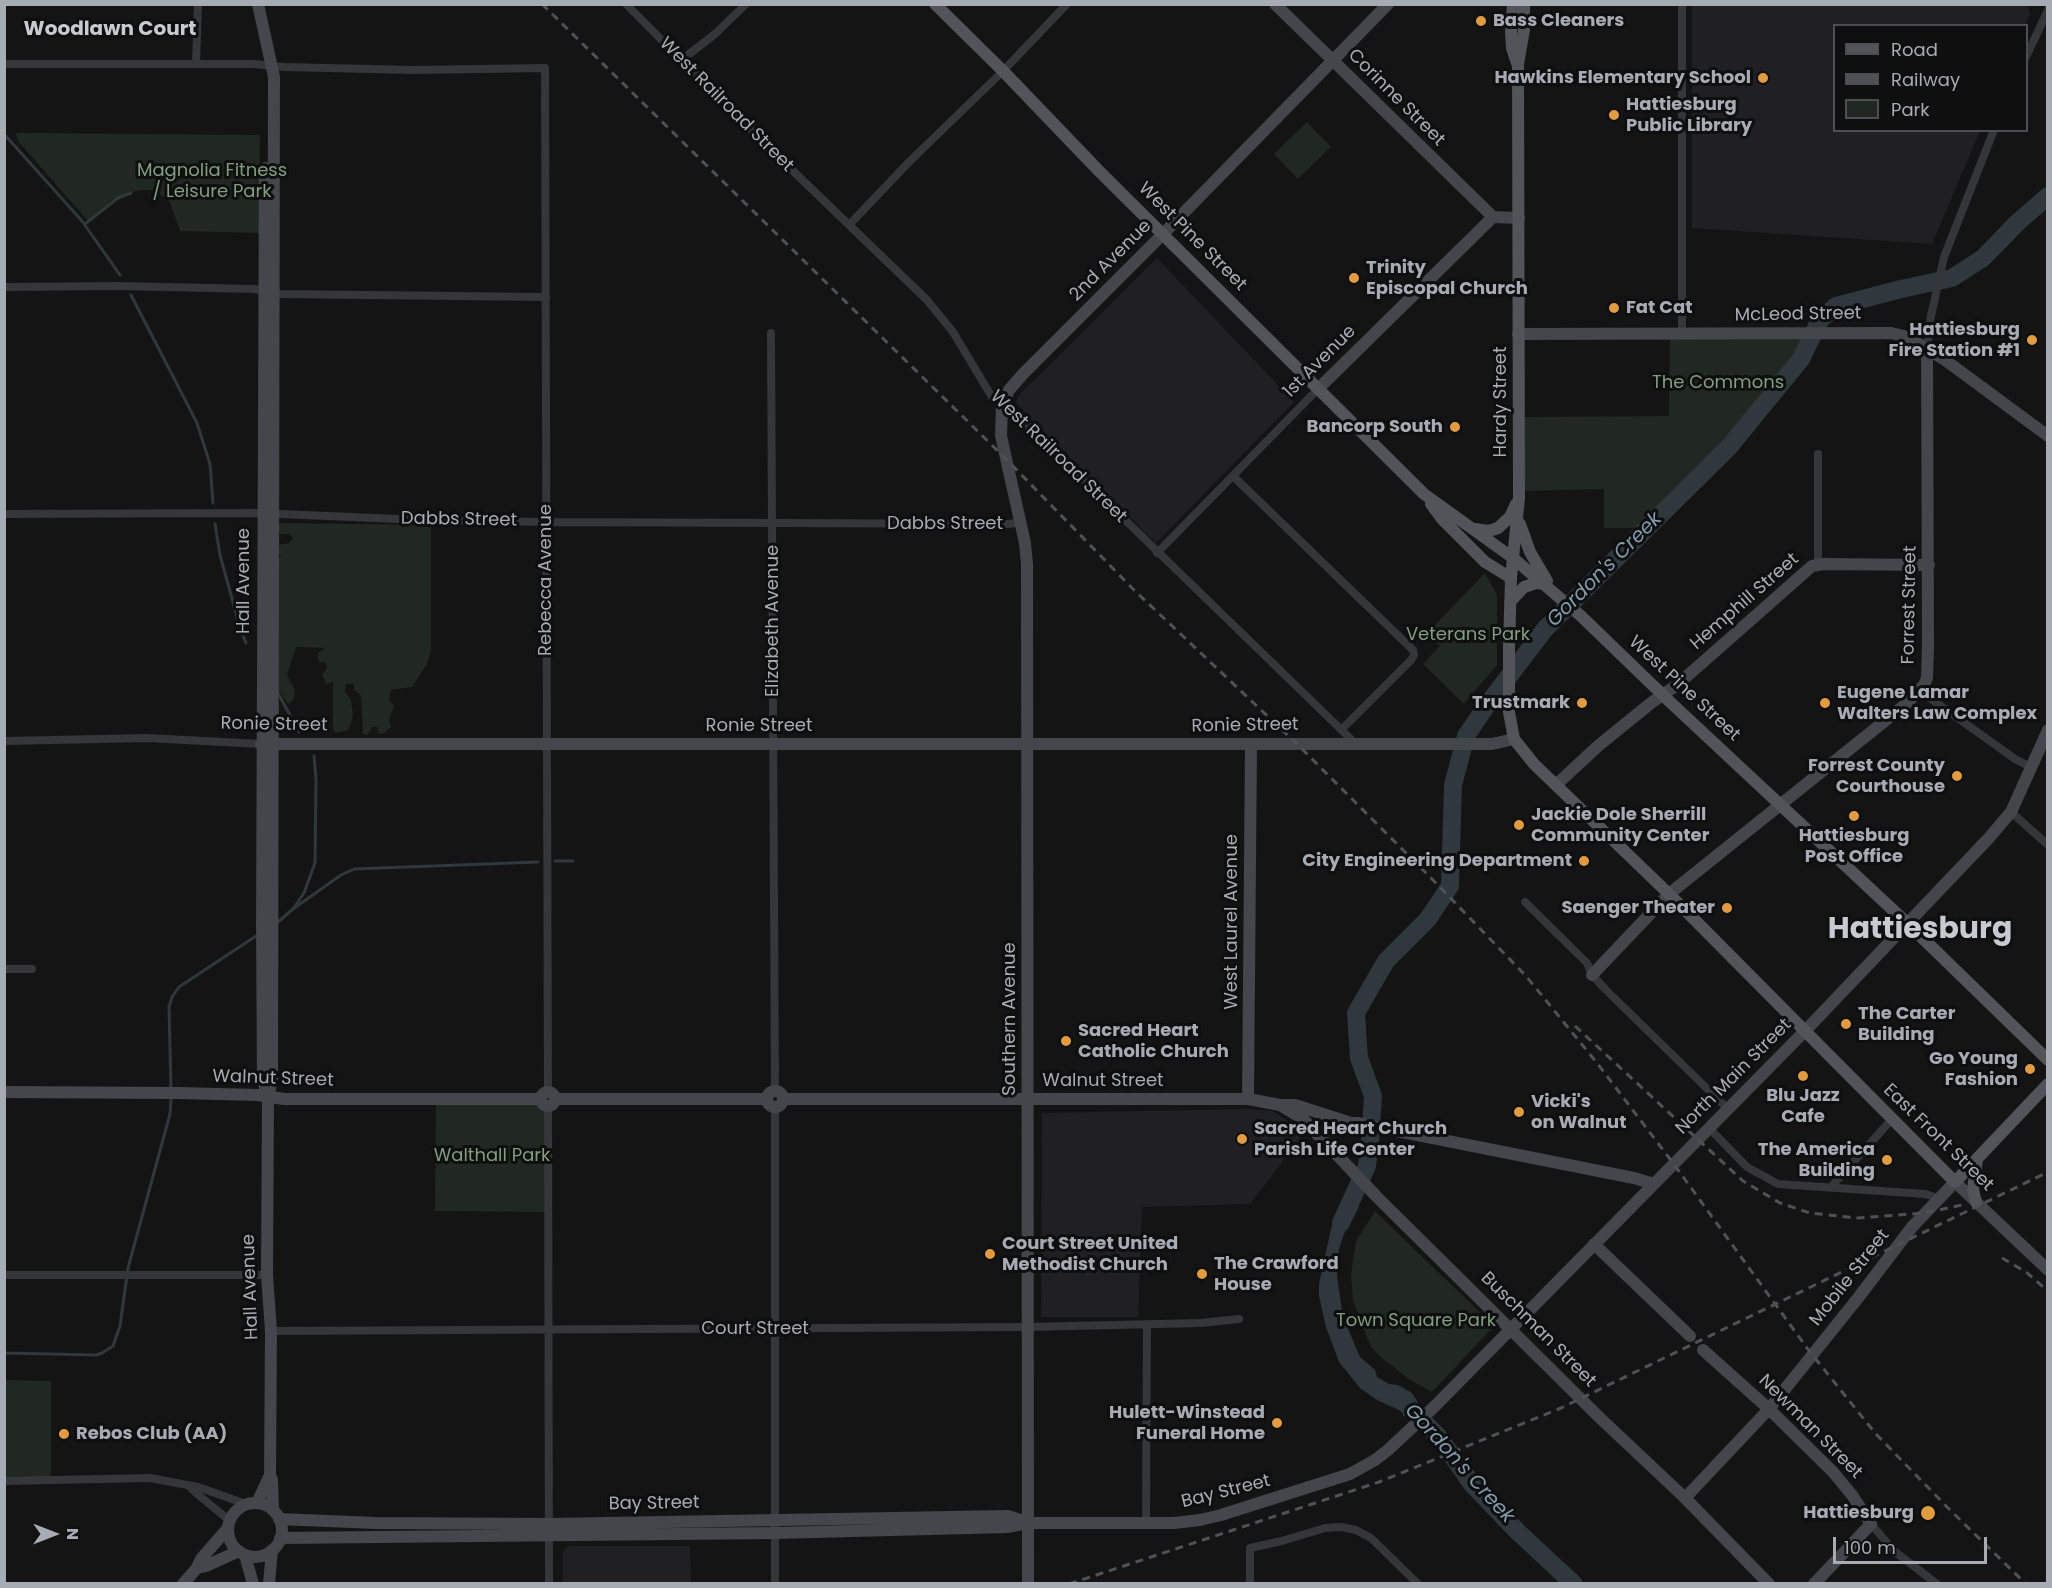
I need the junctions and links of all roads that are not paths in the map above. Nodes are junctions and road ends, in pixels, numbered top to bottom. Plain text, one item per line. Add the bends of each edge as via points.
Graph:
1 (198, 4) edge
2 (258, 4) edge
3 (626, 4) edge
4 (746, 4) edge
5 (935, 4) edge
6 (1067, 4) edge
7 (1275, 4) edge
8 (1388, 4) edge
9 (1513, 4) edge
10 (1524, 4) edge
11 (1682, 4) edge
12 (2048, 10) edge
13 (2028, 53) edge
14 (680, 61) junction
15 (1333, 61) junction
16 (4, 64) edge
17 (196, 64) junction
18 (1518, 64) junction
19 (270, 66) junction
20 (1003, 71) junction
21 (1993, 132) edge
22 (1493, 217) junction
23 (1519, 218) junction
24 (849, 225) junction
25 (1163, 234) junction
26 (4, 287) edge
27 (269, 292) junction
28 (546, 297) junction
29 (771, 333) dead end
30 (1518, 334) junction
31 (1682, 334) junction
32 (1928, 349) junction
33 (1318, 389) junction
34 (1002, 406) junction
35 (2048, 435) edge
36 (1818, 454) dead end
37 (1005, 458) joint
38 (1233, 476) junction
39 (1424, 494) junction
40 (1519, 498) junction
41 (268, 513) junction
42 (4, 514) edge
43 (1518, 517) junction
44 (546, 522) junction
45 (1021, 522) junction
46 (772, 524) junction
47 (1473, 529) junction
48 (1157, 553) junction
49 (1513, 558) junction
50 (1818, 564) junction
51 (1929, 565) junction
52 (1510, 578) junction
53 (1545, 584) junction
54 (1557, 594) junction
55 (1510, 602) junction
56 (1920, 691) junction
57 (1662, 695) junction
58 (1341, 730) junction
59 (2048, 730) edge
60 (1514, 739) junction
61 (4, 741) edge
62 (1355, 743) junction
63 (267, 744) junction
64 (547, 744) junction
65 (1027, 744) junction
66 (773, 745) junction
67 (1251, 745) junction
68 (2031, 767) junction
69 (1556, 785) junction
70 (1781, 804) junction
71 (2011, 812) junction
72 (2048, 845) edge
73 (1669, 894) junction
74 (1525, 902) dead end
75 (1908, 924) junction
76 (4, 969) edge
77 (32, 969) dead end
78 (1592, 975) junction
79 (1805, 1031) junction
80 (2048, 1060) edge
81 (2048, 1084) edge
82 (4, 1092) edge
83 (268, 1098) junction
84 (548, 1099) junction
85 (775, 1099) junction
86 (1248, 1099) junction
87 (1028, 1100) junction
88 (1280, 1105) junction
89 (1728, 1109) junction
90 (1892, 1119) junction
91 (1352, 1123) junction
92 (1709, 1128) junction
93 (1320, 1137) junction
94 (1977, 1158) junction
95 (1954, 1182) junction
96 (1654, 1184) junction
97 (1831, 1187) junction
98 (1938, 1198) junction
99 (1976, 1202) junction
100 (1594, 1244) junction
101 (2048, 1270) edge
102 (4, 1275) edge
103 (267, 1275) junction
104 (1239, 1319) dead end
105 (1147, 1324) junction
106 (1028, 1327) junction
107 (774, 1329) junction
108 (547, 1330) junction
109 (1512, 1330) junction
110 (271, 1331) junction
111 (1689, 1336) dead end
112 (1703, 1350) dead end
113 (1768, 1409) junction
114 (1414, 1427) joint
115 (270, 1475) junction
116 (4, 1480) edge
117 (190, 1486) junction
118 (1685, 1498) junction
119 (252, 1504) junction
120 (276, 1514) junction
121 (1028, 1522) junction
122 (1146, 1523) junction
123 (1871, 1524) junction
124 (229, 1525) junction
125 (775, 1527) junction
126 (549, 1529) junction
127 (280, 1538) junction
128 (272, 1550) junction
129 (242, 1553) junction
130 (197, 1568) junction
131 (183, 1584) edge
132 (253, 1584) edge
133 (269, 1584) edge
134 (549, 1584) edge
135 (775, 1584) edge
136 (1028, 1584) edge
137 (1250, 1584) edge
138 (1418, 1584) edge
139 (1769, 1584) edge
140 (1814, 1584) edge
141 (1937, 1584) edge

1 - 17 street
2 - 19 street, Hall Avenue
3 - 14 street, West Railroad Street
4 - 14 street
5 - 20 main road, West Pine Street
6 - 20 street
7 - 15 street, Corinne Street
8 - 15 street, 2nd Avenue
9 - 18 main road, Hardy Street via 1512,48
10 - 18 main road, Hardy Street
11 - 31 street
12 - 13 street
14 - 24 street, West Railroad Street
15 - 22 street, Corinne Street
15 - 25 street, 2nd Avenue
16 - 17 street
17 - 19 street
18 - 23 main road, Hardy Street
19 - 27 street, Hall Avenue via 266,76
19 - 28 street, Rebecca Avenue via 545,68
20 - 24 street
20 - 25 main road, West Pine Street
21 - 32 street, Forrest Street via 1944,256
22 - 23 street
22 - 33 street, 1st Avenue
23 - 30 main road, Hardy Street
24 - 34 street, West Railroad Street via 927,300 953,332 988,392
25 - 33 main road, West Pine Street
25 - 34 street, 2nd Avenue via 1023,374
26 - 27 street via 118,286
27 - 28 street
27 - 41 street, Hall Avenue
28 - 44 street, Rebecca Avenue
29 - 46 street, Elizabeth Avenue
30 - 31 street, McLeod Street
30 - 40 main road, Hardy Street
31 - 32 street, McLeod Street via 1891,333 1908,337
32 - 35 street, McLeod Street
32 - 51 street, Forrest Street
33 - 38 street, 1st Avenue
33 - 39 main road, West Pine Street
34 - 37 street, 2nd Avenue via 1000,430
34 - 48 street, West Railroad Street via 1023,421
36 - 50 street, Hemphill Street
37 - 45 street, Southern Avenue
38 - 48 street, 1st Avenue
38 - 58 street via 1413,650 1411,660
39 - 47 main road, West Pine Street
39 - 52 main road, West Pine Street via 1473,550
40 - 43 main road, Hardy Street
40 - 47 main road via 1514,512 1501,526 1489,531
41 - 42 street, Dabbs Street
41 - 44 street, Dabbs Street
41 - 63 street, Hall Avenue
43 - 49 main road, Hardy Street
43 - 54 main road via 1530,552
44 - 46 street, Dabbs Street
44 - 64 street, Rebecca Avenue
45 - 46 street, Dabbs Street
45 - 65 street, Southern Avenue via 1027,564
46 - 66 street, Elizabeth Avenue
47 - 49 main road, West Pine Street
48 - 58 street, West Railroad Street
49 - 52 main road, Hardy Street
49 - 53 main road, West Pine Street
50 - 51 street
50 - 57 street, Hemphill Street via 1806,570
51 - 56 street, Forrest Street via 1927,670
52 - 55 main road, Hardy Street
53 - 54 main road, West Pine Street
53 - 55 main road via 1524,587
54 - 57 main road, West Pine Street
55 - 60 main road, Hardy Street via 1509,712
56 - 68 street
56 - 70 street, Forrest Street
57 - 69 street, Hemphill Street
57 - 70 main road, West Pine Street
58 - 62 street, West Railroad Street
59 - 68 street, North Main Street
60 - 62 street, Ronie Street via 1492,744
60 - 69 main road, East Front Street
61 - 63 street, Ronie Street via 147,738
62 - 67 street, Ronie Street
63 - 64 street, Ronie Street
63 - 83 street, Hall Avenue via 263,1079
64 - 66 street, Ronie Street
64 - 84 street, Rebecca Avenue
65 - 66 street, Ronie Street
65 - 67 street, Ronie Street
65 - 87 street, Southern Avenue
66 - 85 street, Elizabeth Avenue
67 - 86 street, West Laurel Avenue
68 - 71 street, North Main Street
69 - 73 main road, East Front Street
70 - 73 street, Forrest Street
70 - 75 main road, West Pine Street
71 - 72 street
71 - 75 street, North Main Street
73 - 78 street, Forrest Street
73 - 79 main road, East Front Street
74 - 78 street via 1587,963
75 - 79 street, North Main Street
75 - 80 main road, West Pine Street
76 - 77 street
78 - 89 street
79 - 89 street, North Main Street
79 - 90 main road, East Front Street
81 - 94 main road, Mobile Street
82 - 83 street, Walnut Street
83 - 84 street, Walnut Street
83 - 103 street, Hall Avenue
84 - 85 street, Walnut Street
84 - 108 street, Rebecca Avenue
85 - 87 street, Walnut Street
85 - 107 street, Elizabeth Avenue
86 - 87 street, Walnut Street
86 - 88 street, Walnut Street
87 - 106 street, Southern Avenue
88 - 91 street, Walnut Street via 1310,1108
88 - 93 street, Buschman Street via 1302,1118
89 - 92 street, North Main Street
90 - 95 main road, East Front Street
90 - 97 street
91 - 93 street via 1329,1126
91 - 96 street, Walnut Street
92 - 96 street, North Main Street
92 - 97 street via 1747,1167 1769,1181
93 - 109 street, Buschman Street
94 - 95 main road, Mobile Street
94 - 99 main road via 1973,1182
95 - 98 street, Mobile Street
95 - 99 street, East Front Street
96 - 100 street, North Main Street
97 - 98 street
98 - 113 street, Mobile Street
99 - 101 street, East Front Street
100 - 109 street, North Main Street
100 - 111 street
102 - 103 street
103 - 110 street, Hall Avenue
104 - 105 street, Court Street
105 - 106 street, Court Street
105 - 122 street
106 - 107 street, Court Street
106 - 121 street, Southern Avenue
107 - 108 street, Court Street
107 - 125 street, Elizabeth Avenue
108 - 110 street, Court Street
108 - 126 street, Rebecca Avenue
109 - 114 street, North Main Street
109 - 118 street, Buschman Street
110 - 115 street, Hall Avenue
112 - 113 street, Newman Street
113 - 118 street, Mobile Street
113 - 123 street, Newman Street via 1845,1485
114 - 122 street, Bay Street via 1376,1460 1338,1480 1200,1520
115 - 119 street, Hall Avenue
115 - 120 street, Hall Avenue
116 - 117 street via 150,1478
117 - 119 street
117 - 124 street
118 - 139 street, Buschman Street
119 - 120 street
119 - 124 street via 235,1512
120 - 126 street, Bay Street via 376,1523
120 - 127 street
121 - 122 street, Bay Street
121 - 125 street, Bay Street via 1008,1516
121 - 136 street, Southern Avenue
123 - 140 street
123 - 141 street, Newman Street via 1894,1551
124 - 129 street via 232,1543
124 - 130 street
125 - 126 street, Bay Street
125 - 135 street, Elizabeth Avenue
126 - 127 street, Bay Street
126 - 134 street, Rebecca Avenue
127 - 128 street
128 - 129 street via 261,1556
128 - 133 street
129 - 130 street
129 - 132 street
130 - 131 street
137 - 138 street via 1250,1548 1325,1528 1349,1527 1371,1538

